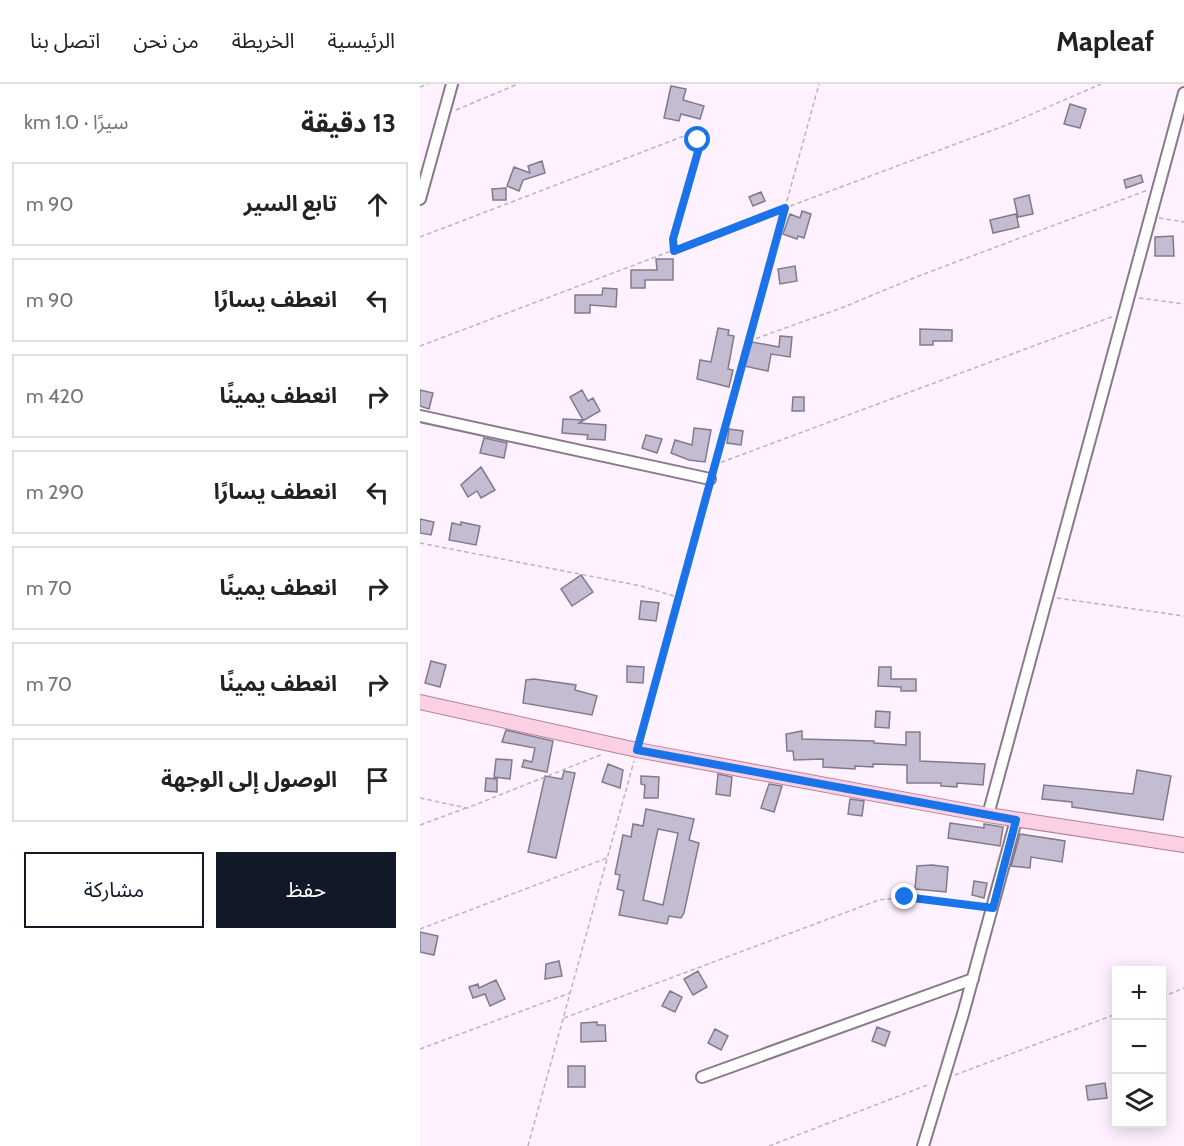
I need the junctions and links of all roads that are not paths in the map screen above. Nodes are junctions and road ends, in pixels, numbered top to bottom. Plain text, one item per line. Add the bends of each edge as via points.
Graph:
1 (452, 84) edge
2 (1184, 93) edge
3 (420, 199) edge
4 (420, 417) edge
5 (710, 479) road end
6 (420, 702) edge
7 (988, 815) junction
8 (1016, 820) junction
9 (1184, 845) edge
10 (973, 980) junction
11 (702, 1077) dead end
12 (922, 1146) edge

1 - 3 street
2 - 7 street
4 - 5 street
6 - 7 main road via 621,747
7 - 8 main road
8 - 9 main road
8 - 10 street
10 - 11 street
10 - 12 street

